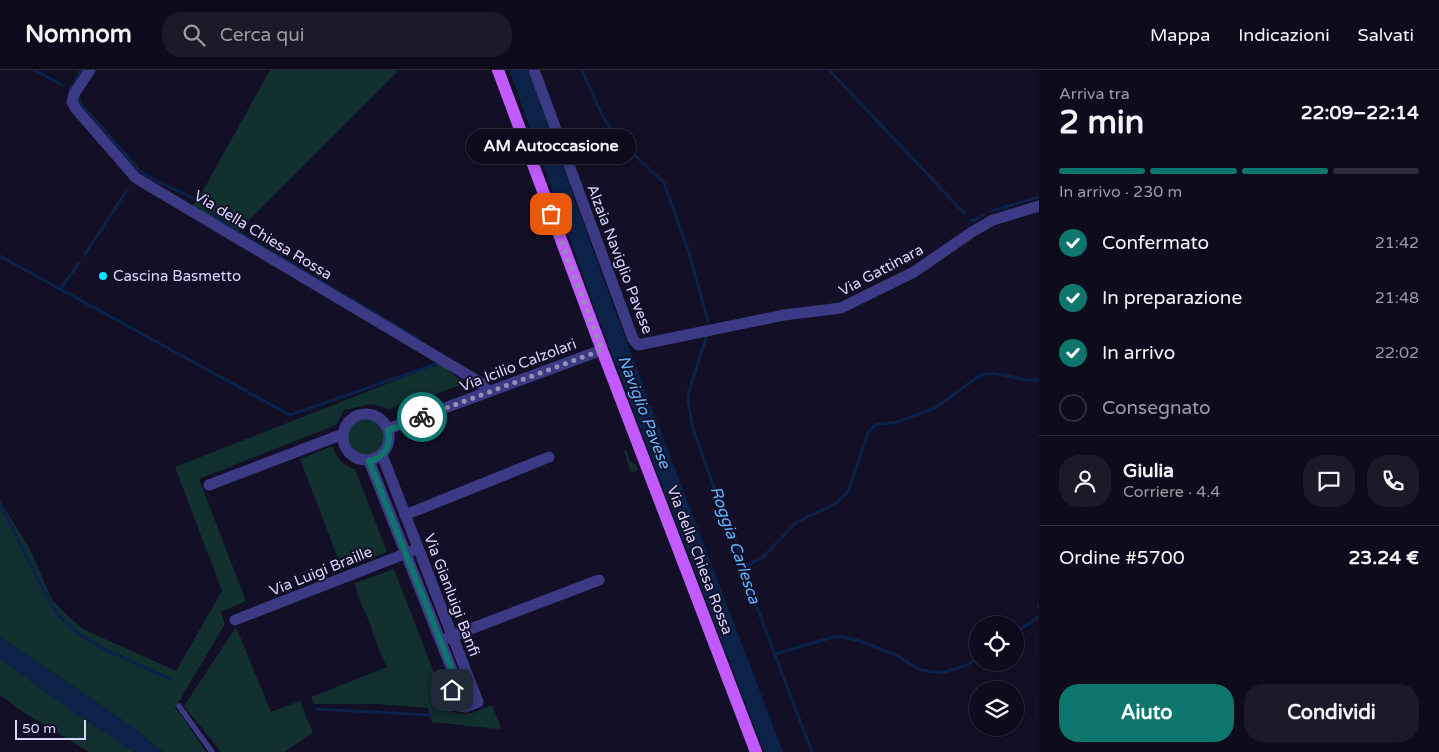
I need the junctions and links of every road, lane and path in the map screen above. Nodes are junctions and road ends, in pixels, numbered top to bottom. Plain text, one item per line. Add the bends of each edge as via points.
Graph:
1 (90, 70) edge
2 (498, 70) edge
3 (534, 70) edge
4 (1039, 206) edge
5 (638, 345) joint
6 (602, 350) junction
7 (488, 392) junction
8 (388, 430) junction
9 (343, 434) junction
10 (382, 455) junction
11 (549, 457) dead end
12 (369, 461) junction
13 (209, 485) dead end
14 (405, 515) junction
15 (418, 549) junction
16 (406, 554) junction
17 (599, 580) dead end
18 (235, 620) dead end
19 (452, 636) junction
20 (440, 640) junction
21 (179, 706) dead end
22 (212, 752) edge
23 (756, 752) edge

1 - 7 street, Via della Chiesa Rossa via 72,102 136,178 481,383
2 - 6 main road, Via della Chiesa Rossa
3 - 5 street, Alzaia Naviglio Pavese via 633,339
4 - 5 street, Via Gattinara via 987,222 914,272 841,308 784,315
6 - 7 street, Via Icilio Calzolari
6 - 23 main road, Via della Chiesa Rossa
7 - 8 street, Via Icilio Calzolari
8 - 9 street via 380,418 363,414 348,423
8 - 10 street via 389,444
9 - 12 street via 349,453 359,460
9 - 13 street
10 - 12 street
10 - 14 street, Via Gianluigi Banfi
11 - 14 street
12 - 16 street, Via Gianluigi Banfi
14 - 15 street, Via Gianluigi Banfi
15 - 16 street, Via Luigi Braille
15 - 19 street, Via Gianluigi Banfi
16 - 18 street, Via Luigi Braille
16 - 20 street, Via Gianluigi Banfi
17 - 19 street
19 - 20 street
19 - 20 street, Via Gianluigi Banfi via 478,702 468,706 458,706 452,699 456,680
21 - 22 lane

